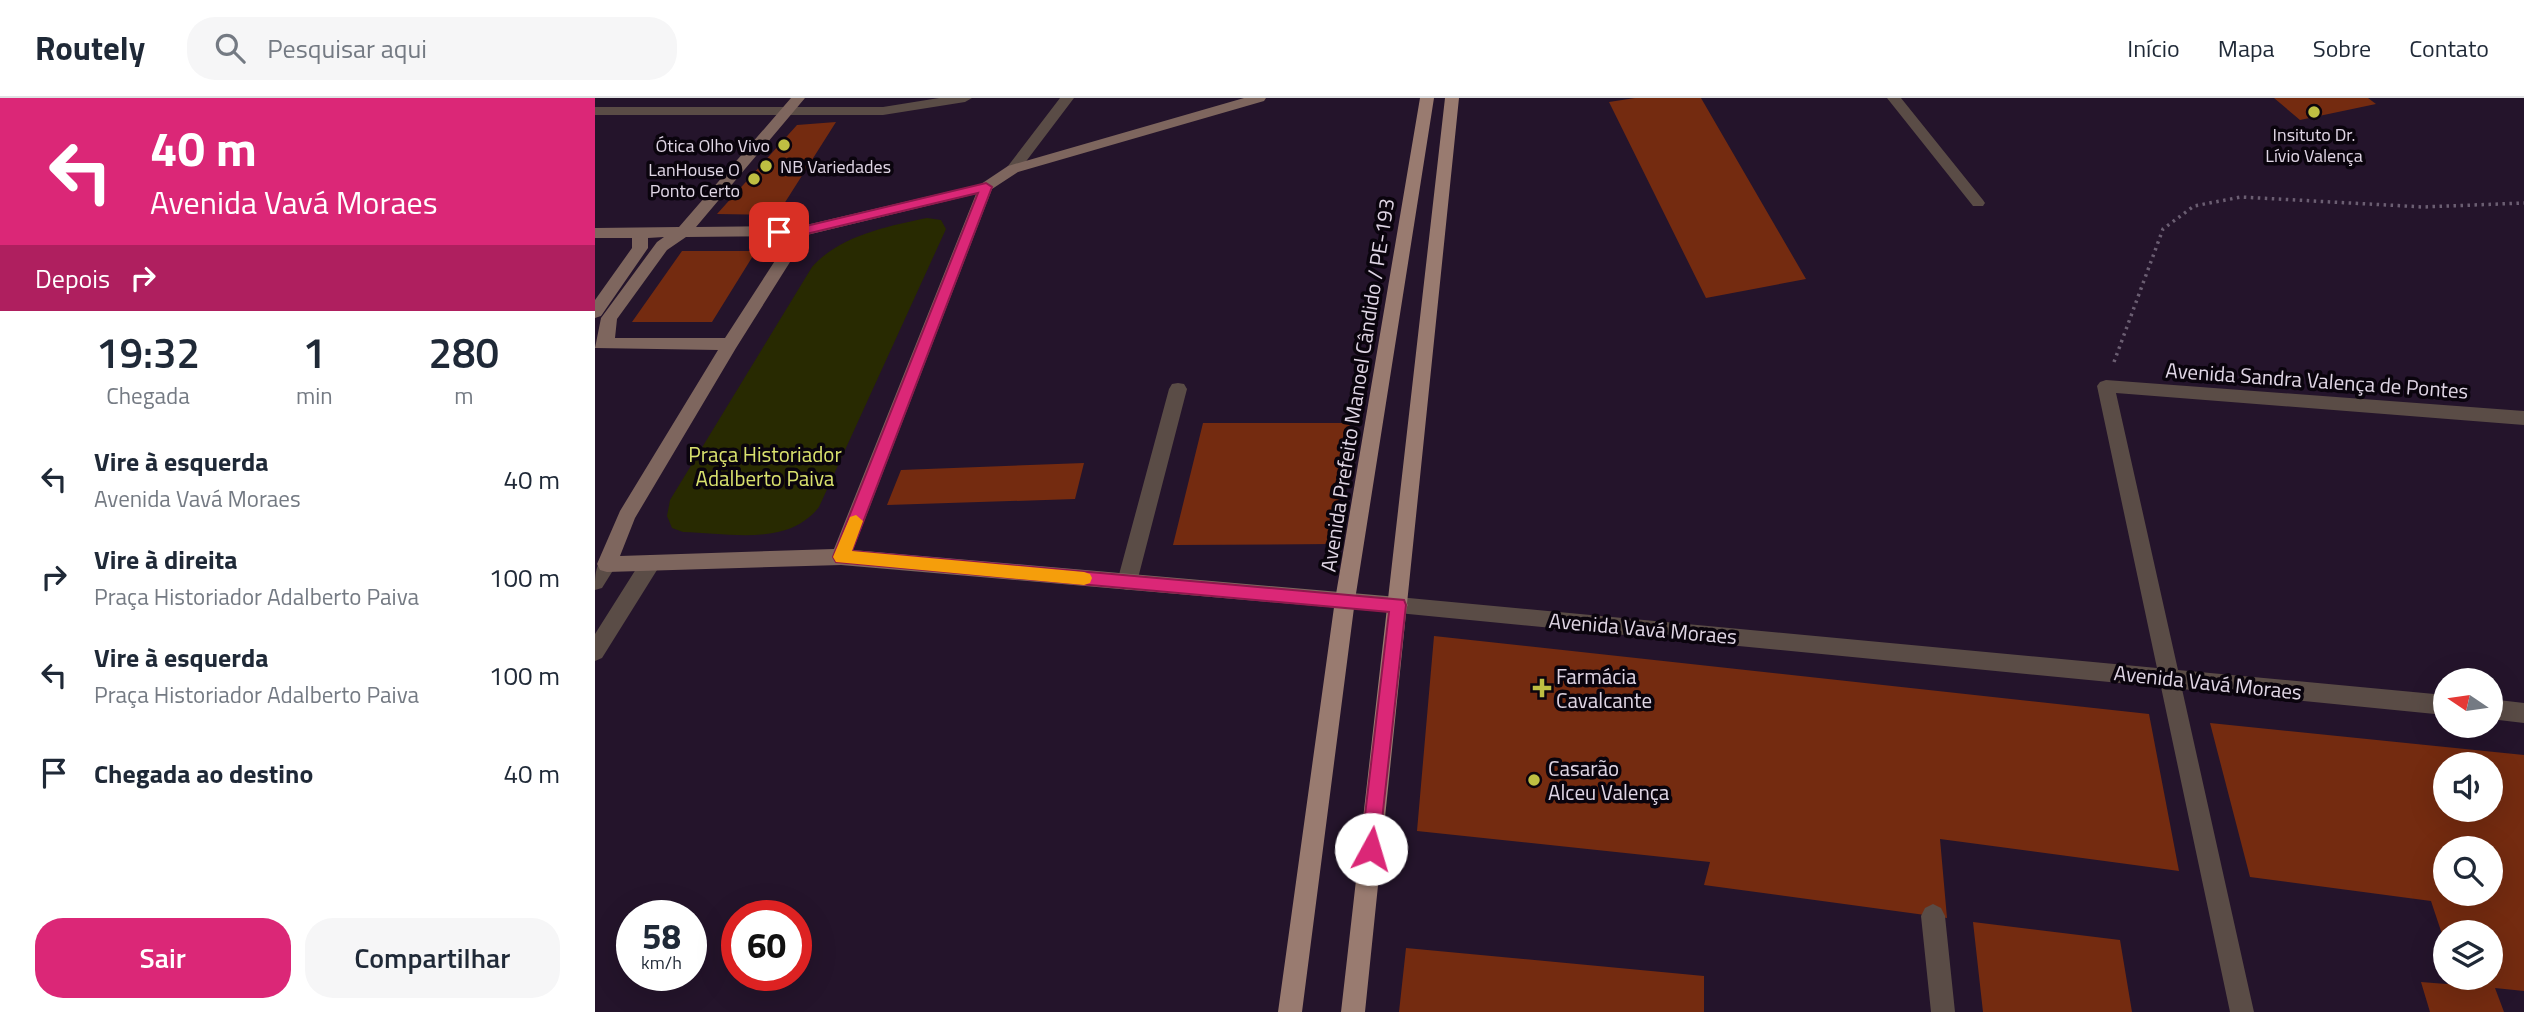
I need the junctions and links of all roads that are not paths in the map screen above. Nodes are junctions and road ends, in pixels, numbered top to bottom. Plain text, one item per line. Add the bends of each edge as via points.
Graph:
1 (798, 98) edge
2 (961, 98) edge
3 (1067, 98) edge
4 (1259, 98) edge
5 (1427, 98) edge
6 (1452, 98) edge
7 (1894, 98) edge
8 (595, 111) edge
9 (784, 112) junction
10 (1013, 169) junction
11 (986, 187) junction
12 (1978, 202) dead end
13 (802, 231) junction
14 (635, 232) junction
15 (683, 232) junction
16 (595, 233) edge
17 (595, 312) edge
18 (603, 344) edge
19 (730, 344) junction
20 (1178, 389) dead end
21 (2524, 418) edge
22 (841, 557) junction
23 (601, 564) edge
24 (650, 564) junction
25 (595, 582) edge
26 (1126, 582) junction
27 (1345, 600) junction
28 (1398, 605) junction
29 (595, 652) edge
30 (2169, 678) junction
31 (2433, 704) edge
32 (2503, 711) edge
33 (2524, 713) edge
34 (1933, 916) dead end
35 (1290, 1012) edge
36 (1353, 1012) edge
37 (1943, 1012) edge
38 (2242, 1012) edge

1 - 9 main road
2 - 9 street via 883,111
3 - 10 street
4 - 10 main road
5 - 27 main road, Avenida Prefeito Manoel Cândido / PE-193
6 - 28 main road
7 - 12 street
8 - 9 street
9 - 15 main road
10 - 11 main road
11 - 13 main road
11 - 22 main road
13 - 15 main road
13 - 19 main road
14 - 15 main road
14 - 16 main road
14 - 17 main road via 641,248
15 - 18 main road via 662,246 609,318
18 - 19 main road
19 - 23 main road
20 - 26 street
21 - 30 street, Avenida Sandra Valença de Pontes via 2106,386
22 - 24 main road
22 - 26 main road, Avenida Vavá Moraes
23 - 24 main road
23 - 25 street
24 - 29 street
26 - 27 main road, Avenida Vavá Moraes
27 - 28 main road, Avenida Vavá Moraes
27 - 35 main road, Avenida Prefeito Manoel Cândido / PE-193
28 - 30 street, Avenida Vavá Moraes
28 - 36 main road
30 - 31 street, Avenida Vavá Moraes
30 - 38 street
32 - 33 street
34 - 37 street

